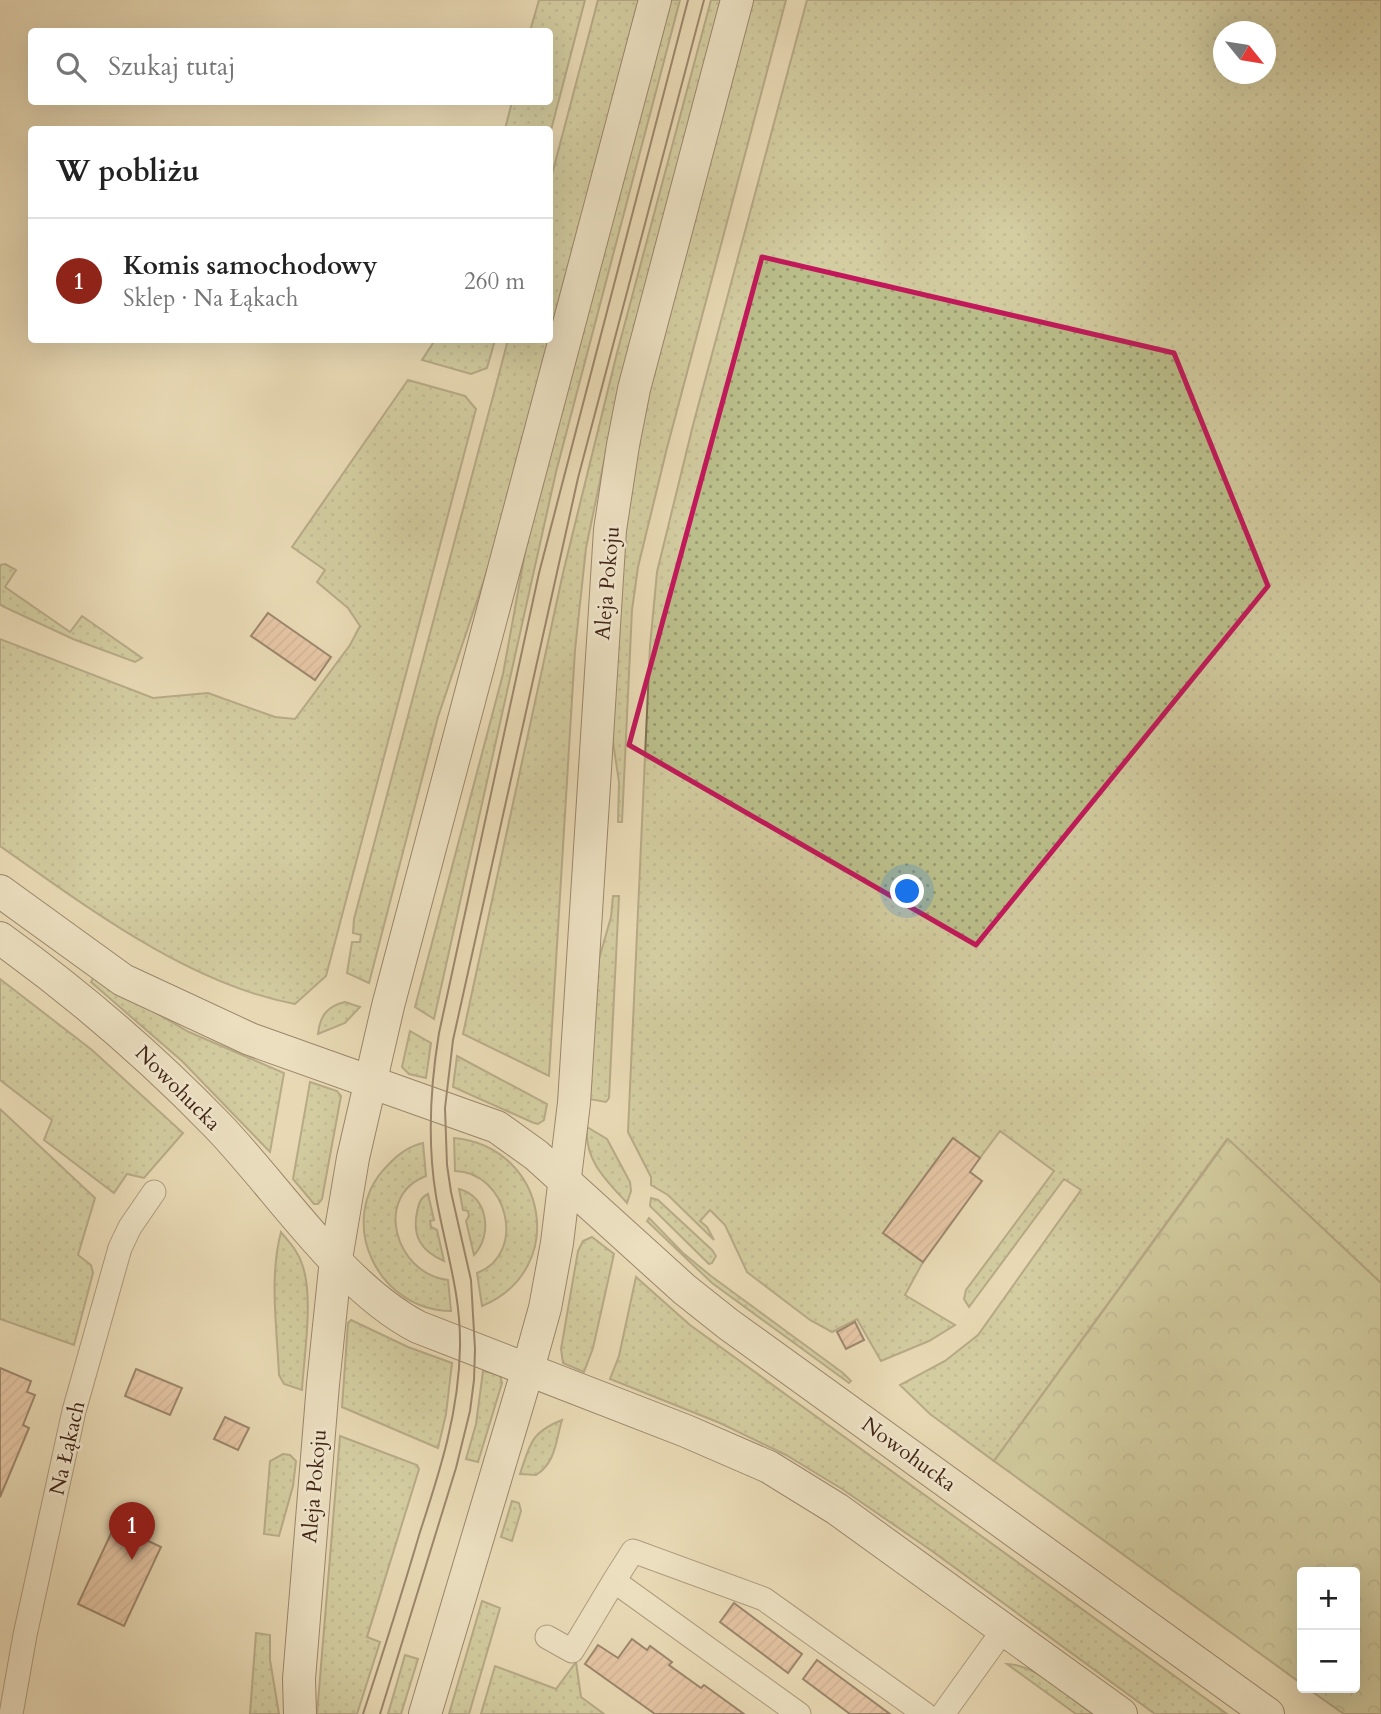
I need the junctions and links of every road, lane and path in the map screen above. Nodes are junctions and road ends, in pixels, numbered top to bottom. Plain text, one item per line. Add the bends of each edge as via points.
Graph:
1 (655, 0) edge
2 (737, 0) edge
3 (0, 891) edge
4 (0, 938) edge
5 (371, 1082) junction
6 (564, 1179) junction
7 (154, 1192) dead end
8 (336, 1259) junction
9 (528, 1369) junction
10 (614, 1581) junction
11 (1004, 1629) junction
12 (547, 1637) dead end
13 (9, 1699) edge
14 (300, 1714) edge
15 (425, 1714) edge
16 (799, 1714) edge
17 (925, 1714) edge
18 (943, 1714) edge
19 (1121, 1714) edge
20 (1268, 1714) edge

1 - 5 main road
2 - 6 main road, Aleja Pokoju via 634,388 612,518 574,1103
3 - 5 main road via 123,979 250,1039
4 - 8 main road, Nowohucka via 135,1044 218,1126
5 - 6 main road, Nowohucka via 497,1127
5 - 8 main road, Aleja Pokoju
6 - 9 main road, Aleja Pokoju via 557,1243
6 - 20 main road, Nowohucka via 728,1324
7 - 13 street, Na Łąkach via 120,1248 75,1411
8 - 9 main road, Nowohucka via 380,1303 405,1320
8 - 14 main road, Aleja Pokoju via 307,1569
9 - 11 main road via 769,1467 837,1509
9 - 15 main road
10 - 12 street via 572,1651
10 - 16 street
10 - 17 street via 633,1551 764,1599
11 - 18 street
11 - 19 main road

